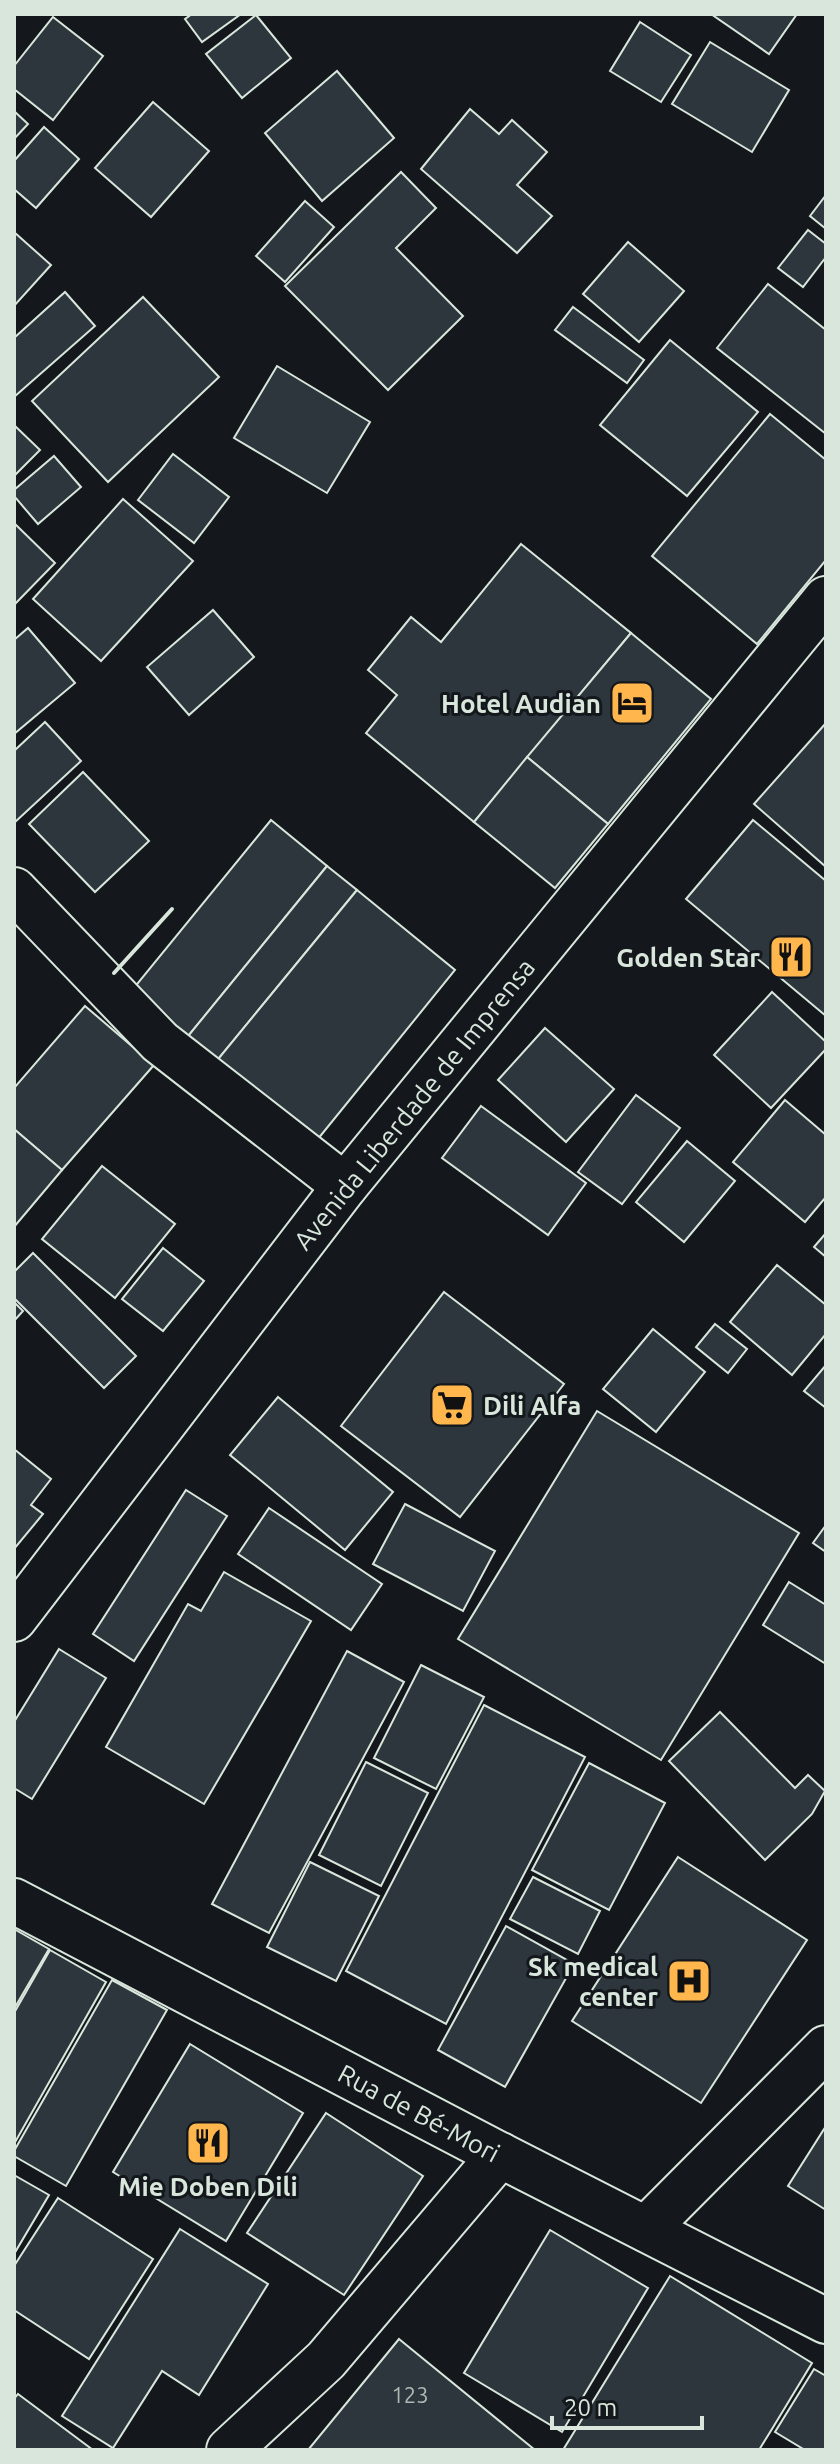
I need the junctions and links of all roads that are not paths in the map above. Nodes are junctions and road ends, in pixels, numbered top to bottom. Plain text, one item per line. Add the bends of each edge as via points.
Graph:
1 (826, 599) edge
2 (14, 890) edge
3 (345, 1186) junction
4 (14, 1619) edge
5 (14, 1901) edge
6 (826, 2048) edge
7 (500, 2155) junction
8 (646, 2229) junction
9 (826, 2321) edge
10 (229, 2450) edge

1 - 3 main road, Avenida Liberdade de Imprensa
2 - 3 main road via 160,1042
3 - 4 main road, Avenida Liberdade de Imprensa
5 - 7 main road, Rua de Bé-Mori
6 - 8 main road
7 - 8 main road, Rua de Bé-Mori
7 - 10 main road via 326,2360
8 - 9 main road, Rua de Bé-Mori

